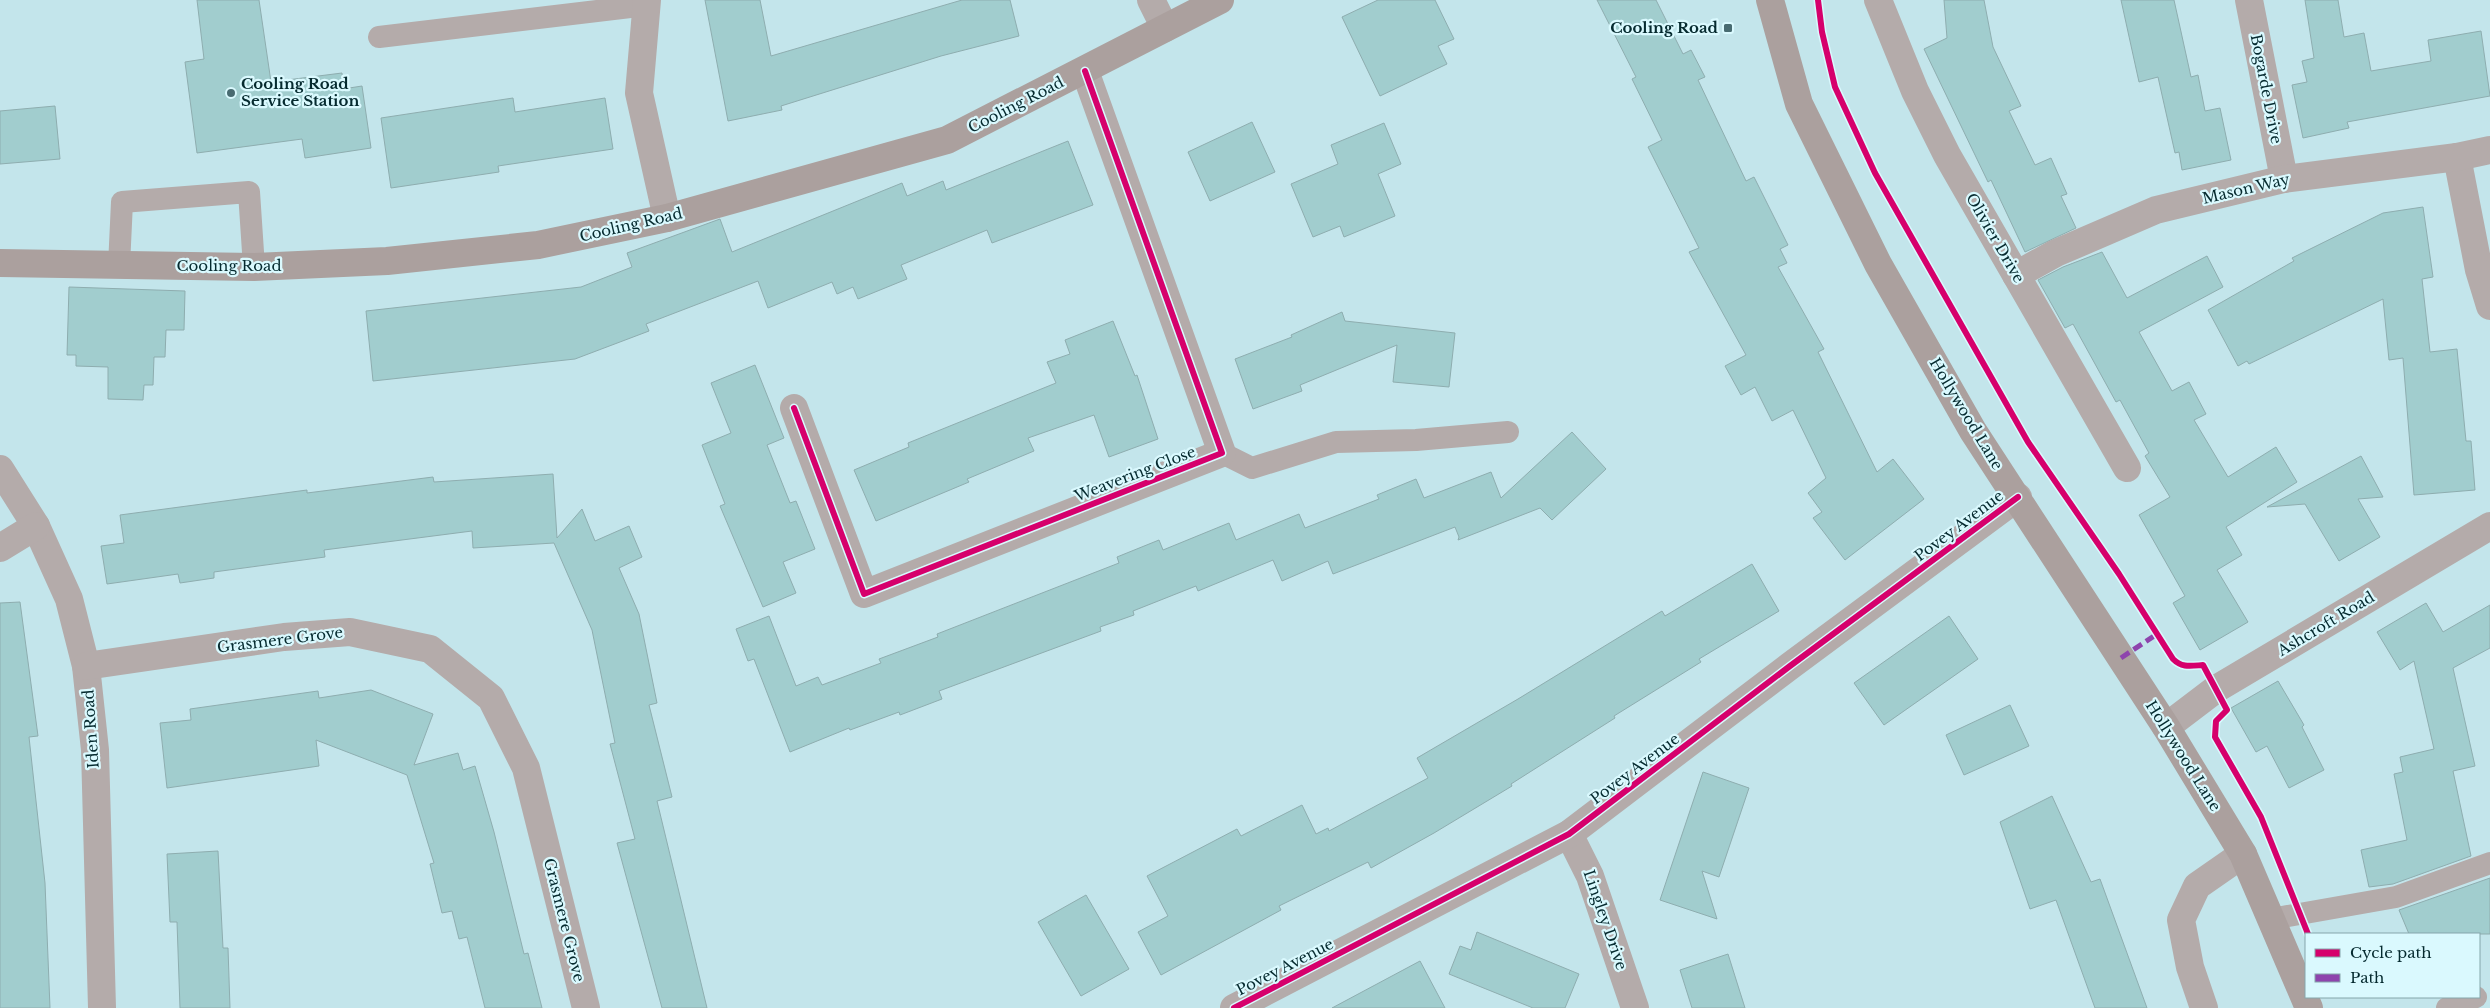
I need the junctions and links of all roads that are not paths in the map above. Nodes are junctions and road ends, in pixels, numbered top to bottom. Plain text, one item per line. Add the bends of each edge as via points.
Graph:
1 (1150, 0) edge
2 (1220, 0) edge
3 (1770, 0) edge
4 (1878, 0) edge
5 (2248, 0) edge
6 (647, 3) edge
7 (1165, 28) junction
8 (379, 37) dead end
9 (1084, 70) junction
10 (2490, 150) edge
11 (2457, 157) junction
12 (2284, 178) junction
13 (667, 218) junction
14 (0, 262) edge
15 (119, 266) junction
16 (254, 267) junction
17 (2016, 275) junction
18 (2490, 306) edge
19 (794, 408) dead end
20 (1508, 432) dead end
21 (1222, 453) junction
22 (2127, 468) dead end
23 (0, 469) edge
24 (2018, 497) junction
25 (36, 526) junction
26 (2490, 526) edge
27 (0, 548) edge
28 (86, 666) junction
29 (2166, 728) junction
30 (1569, 834) junction
31 (2244, 854) junction
32 (2490, 863) edge
33 (2271, 919) junction
34 (2472, 998) edge
35 (102, 1008) edge
36 (586, 1008) edge
37 (1234, 1008) edge
38 (1635, 1008) edge
39 (2204, 1008) edge
40 (2309, 1008) edge
41 (2448, 1008) edge

1 - 7 street
2 - 7 main road, Cooling Road
3 - 24 main road, Hollywood Lane via 1799,104 1865,237 1973,431
4 - 17 street, Olivier Drive via 1914,91
5 - 12 street, Bogarde Drive
6 - 8 lane
6 - 13 street via 639,93
7 - 9 main road, Cooling Road
9 - 13 main road, Cooling Road via 947,140
9 - 21 street
10 - 11 street, Mason Way
11 - 12 street, Mason Way
11 - 18 street via 2479,270
12 - 17 street, Mason Way via 2156,210 2056,253
13 - 16 main road, Cooling Road via 538,245 387,261
14 - 15 main road, Cooling Road
15 - 16 main road, Cooling Road
15 - 16 lane via 122,202 249,192
17 - 22 street, Olivier Drive
19 - 21 street, Weavering Close via 864,594
20 - 21 lane via 1416,440 1336,442 1252,468
23 - 25 street, Iden Road
24 - 29 main road, Hollywood Lane
24 - 30 street, Povey Avenue
25 - 27 street
25 - 28 street, Iden Road via 69,599
26 - 29 street, Ashcroft Road via 2216,689
28 - 35 street, Iden Road via 94,750
28 - 36 street, Grasmere Grove via 350,632 430,650 491,698 526,768
29 - 31 main road, Hollywood Lane
30 - 37 street, Povey Avenue
30 - 38 street, Lingley Drive via 1590,876
31 - 33 main road, Hollywood Lane
31 - 39 street via 2197,886 2181,920 2190,967
32 - 33 lane via 2396,897
33 - 40 main road, Hollywood Lane
34 - 41 lane

